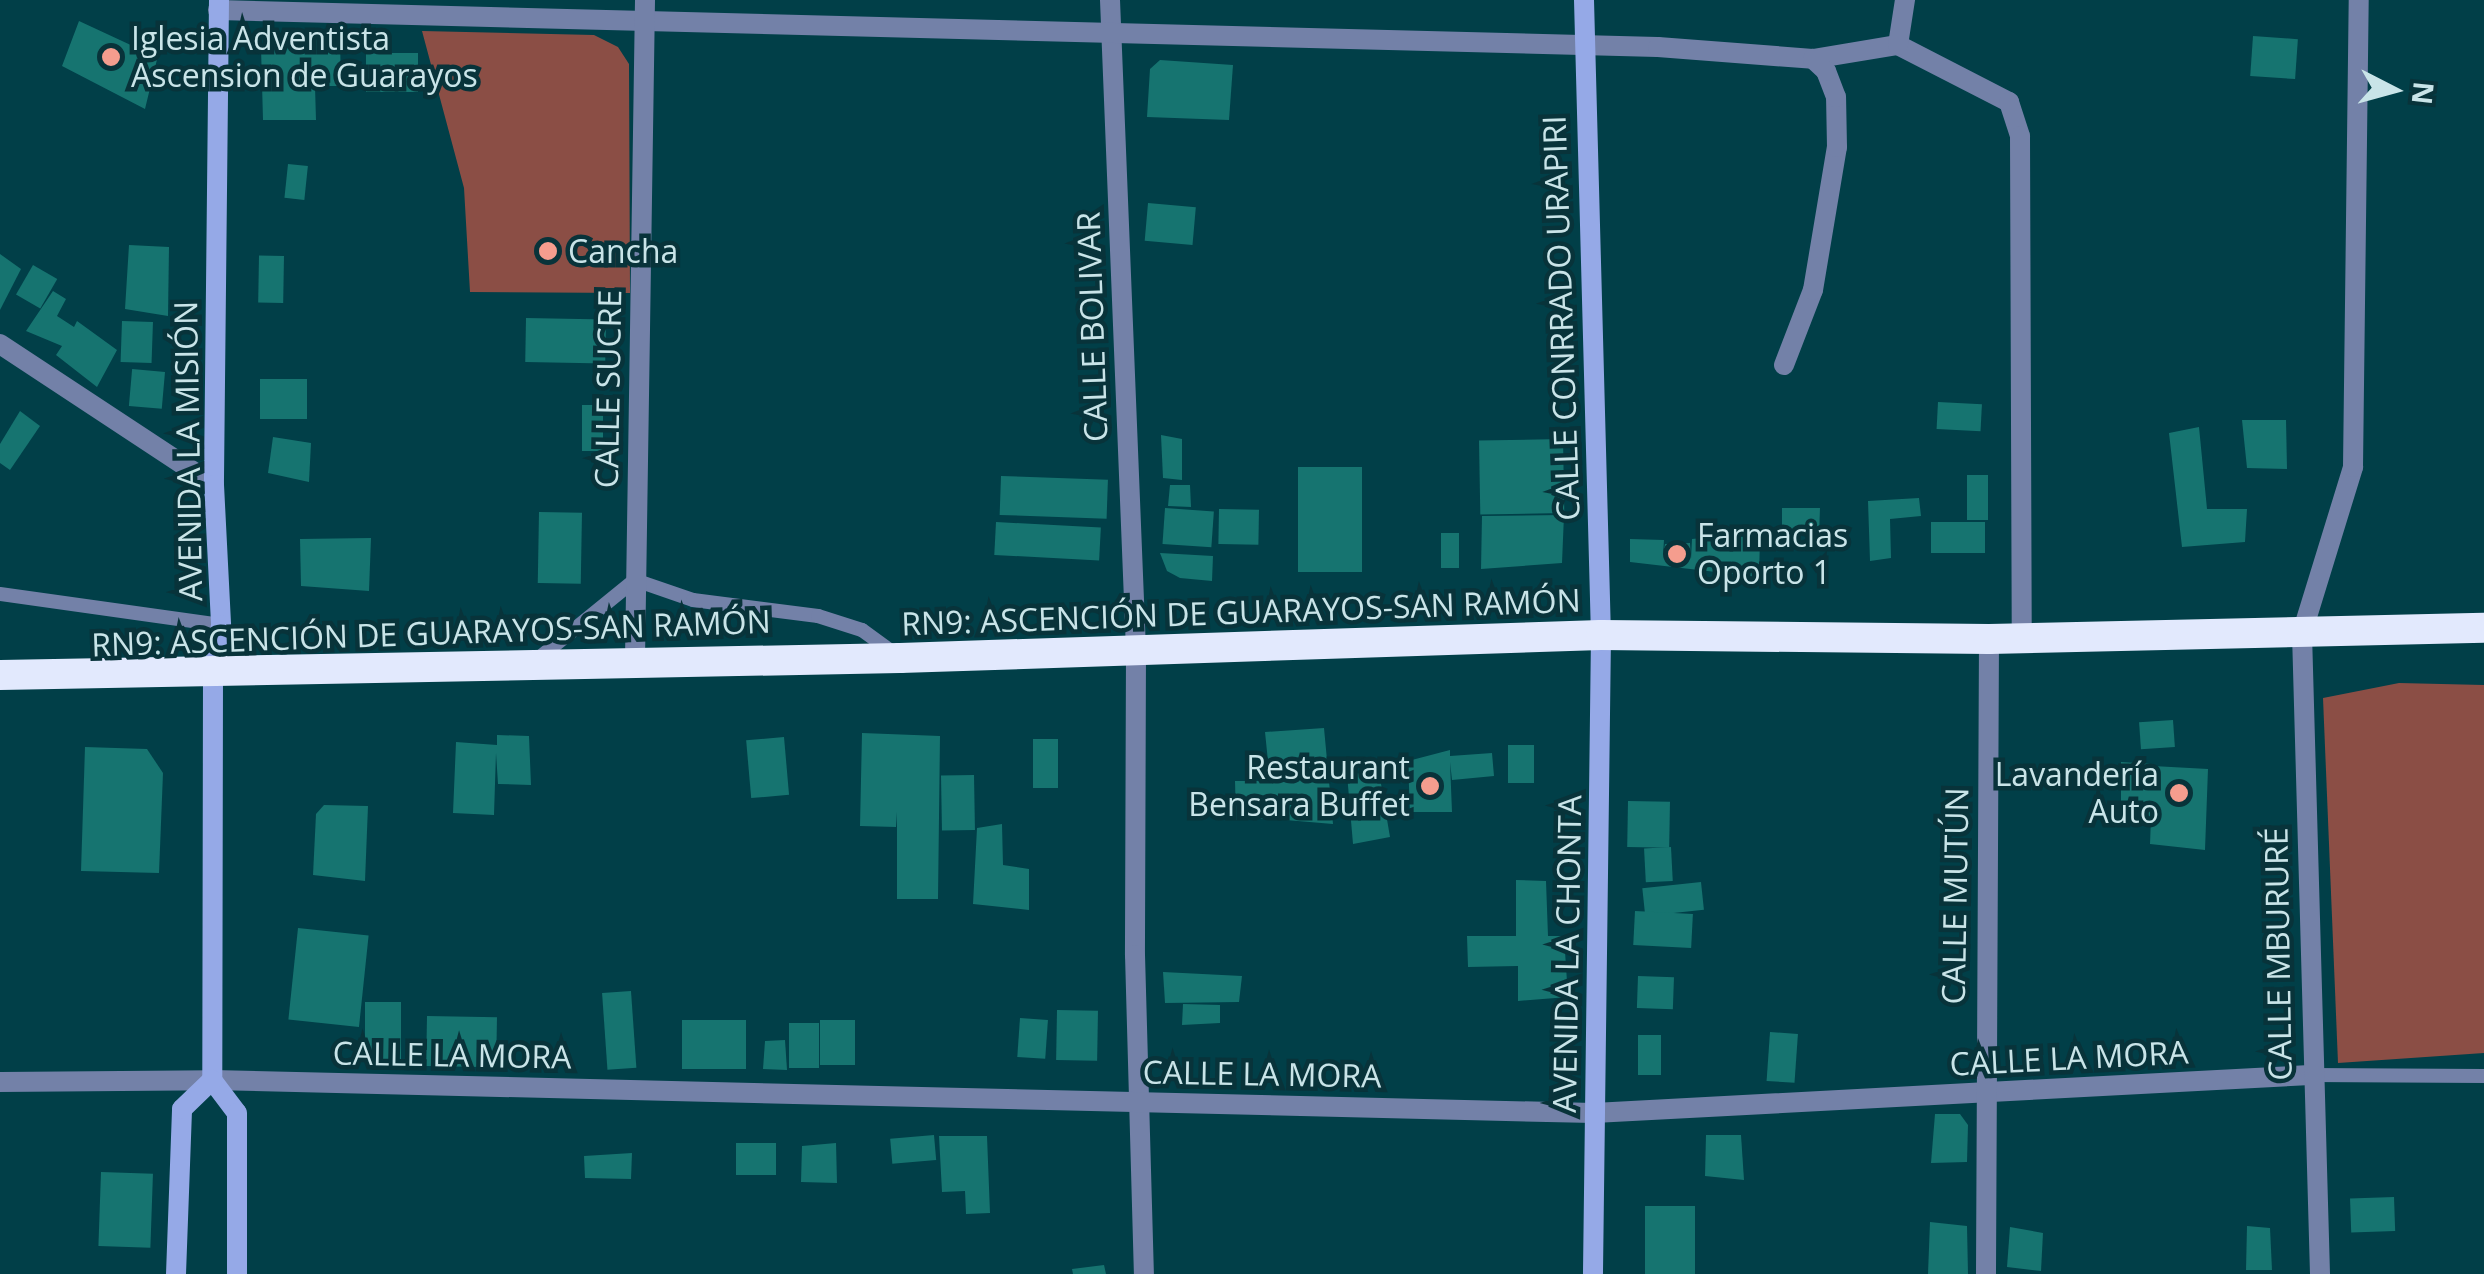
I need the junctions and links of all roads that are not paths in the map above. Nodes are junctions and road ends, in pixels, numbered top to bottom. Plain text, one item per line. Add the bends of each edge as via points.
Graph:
1 (1110, 0) edge
2 (1584, 0) edge
3 (1905, 0) edge
4 (2358, 0) edge
5 (218, 5) edge
6 (645, 10) edge
7 (1110, 37) junction
8 (1898, 45) junction
9 (1582, 46) junction
10 (1812, 60) junction
11 (0, 344) edge
12 (1784, 365) dead end
13 (214, 485) junction
14 (635, 580) junction
15 (0, 594) edge
16 (221, 626) junction
17 (2484, 628) edge
18 (2302, 632) junction
19 (2022, 633) junction
20 (1601, 635) junction
21 (1989, 638) junction
22 (1136, 651) junction
23 (900, 658) junction
24 (634, 659) junction
25 (533, 662) junction
26 (213, 674) junction
27 (0, 675) edge
28 (2310, 1075) junction
29 (2484, 1076) edge
30 (212, 1080) junction
31 (0, 1082) edge
32 (1983, 1092) junction
33 (1139, 1101) junction
34 (1594, 1113) junction
35 (176, 1274) edge
36 (237, 1274) edge
37 (1144, 1274) edge
38 (1593, 1274) edge
39 (1986, 1274) edge
40 (2320, 1274) edge

1 - 7 street, CALLE BOLIVAR
2 - 9 main road, CALLE CONRRADO URAPIRI
3 - 8 street
4 - 18 street, CALLE MBURURÉ via 2353,467
5 - 6 street
5 - 13 main road, AVENIDA LA MISIÓN
6 - 7 street
6 - 14 street, CALLE SUCRE
7 - 9 street
7 - 22 street, CALLE BOLIVAR
8 - 10 street
8 - 19 street via 2008,102 2020,136
9 - 10 street
9 - 20 main road, CALLE CONRRADO URAPIRI
10 - 12 street via 1826,71 1836,97 1836,148 1813,290
11 - 13 street
13 - 16 main road, AVENIDA LA MISIÓN
14 - 23 lane via 693,600 818,616 862,630
14 - 24 street, CALLE SUCRE
14 - 25 lane
15 - 16 lane
16 - 26 main road, AVENIDA LA MISIÓN
17 - 18 highway, RN9: ASCENCIÓN DE GUARAYOS-SAN RAMÓN
18 - 19 highway, RN9: ASCENCIÓN DE GUARAYOS-SAN RAMÓN
18 - 28 street, CALLE MBURURÉ
19 - 21 highway, RN9: ASCENCIÓN DE GUARAYOS-SAN RAMÓN
20 - 21 highway, RN9: ASCENCIÓN DE GUARAYOS-SAN RAMÓN
20 - 22 highway, RN9: ASCENCIÓN DE GUARAYOS-SAN RAMÓN
20 - 34 main road, AVENIDA LA CHONTA
21 - 32 street, CALLE MUTÚN
22 - 23 highway, RN9: ASCENCIÓN DE GUARAYOS-SAN RAMÓN
22 - 33 street, CALLE BOLIVAR
23 - 24 highway, RN9: ASCENCIÓN DE GUARAYOS-SAN RAMÓN
24 - 25 highway, RN9: ASCENCIÓN DE GUARAYOS-SAN RAMÓN
25 - 26 highway, RN9: ASCENCIÓN DE GUARAYOS-SAN RAMÓN
26 - 27 highway, RN9: ASCENCIÓN DE GUARAYOS-SAN RAMÓN
26 - 30 main road, AVENIDA LA MISIÓN
28 - 29 lane
28 - 32 street, CALLE LA MORA
28 - 40 street, CALLE MBURURÉ
30 - 31 street, CALLE LA MORA
30 - 33 street, CALLE LA MORA
30 - 35 main road via 182,1109
30 - 36 main road via 237,1113
32 - 34 street, CALLE LA MORA
32 - 39 street, CALLE MUTÚN
33 - 34 street, CALLE LA MORA
33 - 37 street, CALLE BOLIVAR
34 - 38 main road, AVENIDA LA CHONTA

